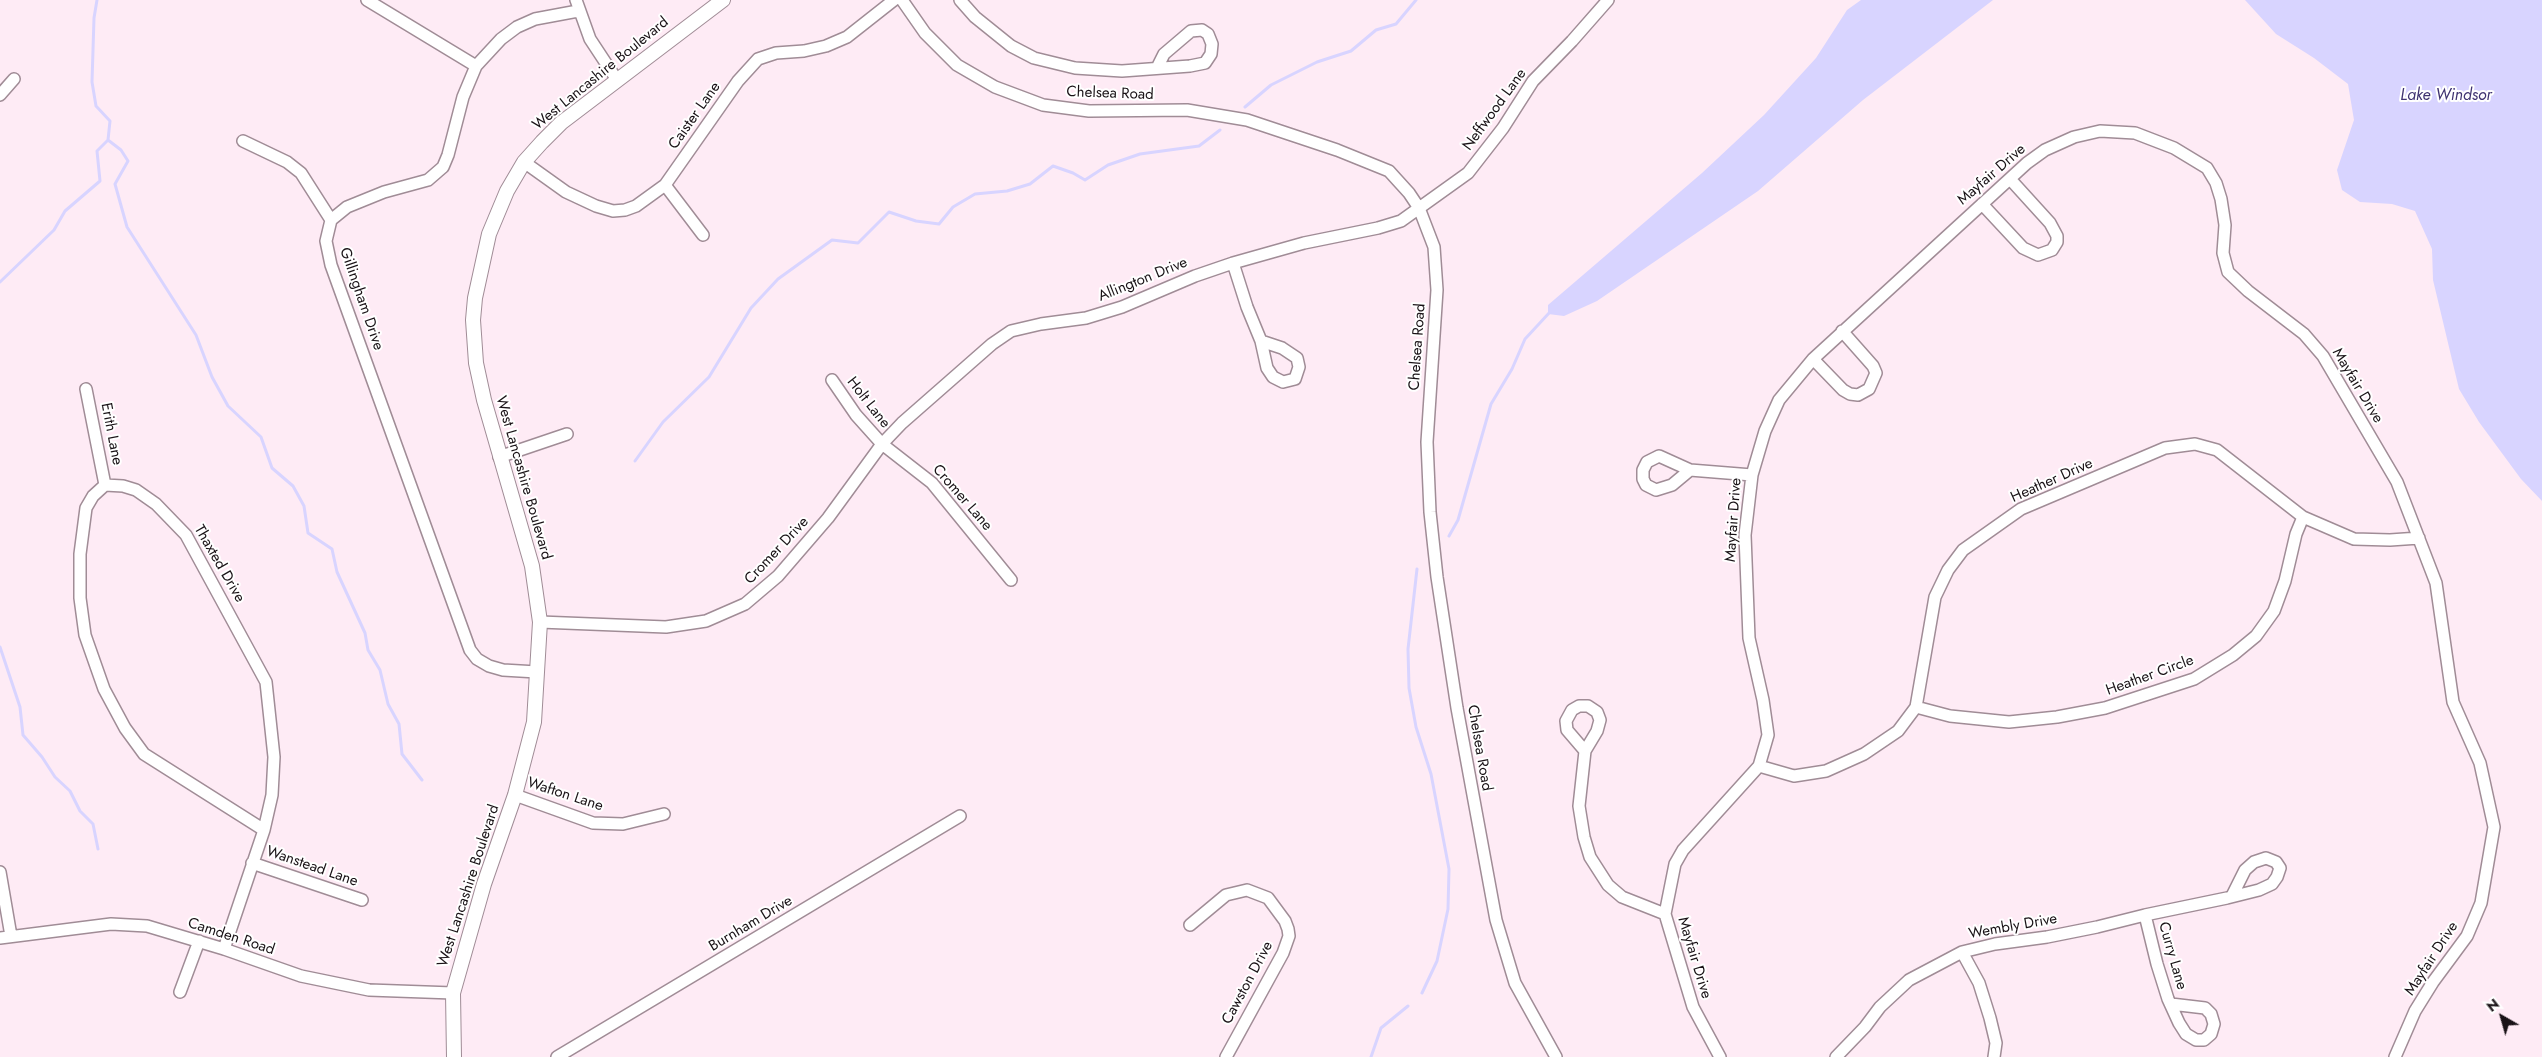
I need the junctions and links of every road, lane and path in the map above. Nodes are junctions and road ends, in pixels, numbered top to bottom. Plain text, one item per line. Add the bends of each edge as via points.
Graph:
1 (367, 0) edge
2 (723, 0) edge
3 (894, 0) edge
4 (902, 0) edge
5 (960, 0) edge
6 (1608, 0) edge
7 (577, 6) edge
8 (476, 66) junction
9 (1157, 68) junction
10 (14, 79) dead end
11 (617, 80) junction
12 (0, 95) edge
13 (243, 141) dead end
14 (524, 162) junction
15 (2010, 179) junction
16 (665, 185) junction
17 (1982, 204) junction
18 (1419, 208) junction
19 (331, 220) junction
20 (702, 235) dead end
21 (1233, 262) junction
22 (1842, 331) junction
23 (1261, 342) dead end
24 (1813, 359) junction
25 (832, 380) dead end
26 (86, 389) dead end
27 (567, 434) dead end
28 (882, 444) junction
29 (499, 457) junction
30 (1690, 470) dead end
31 (1752, 475) junction
32 (105, 485) junction
33 (2303, 518) junction
34 (2418, 538) junction
35 (1011, 580) dead end
36 (540, 622) junction
37 (537, 672) junction
38 (1916, 707) junction
39 (1585, 751) dead end
40 (1760, 766) junction
41 (515, 795) junction
42 (664, 814) dead end
43 (960, 816) dead end
44 (264, 830) junction
45 (252, 863) junction
46 (0, 872) edge
47 (2232, 896) dead end
48 (362, 900) dead end
49 (1665, 914) junction
50 (2145, 915) junction
51 (1190, 925) dead end
52 (6, 937) edge
53 (199, 941) junction
54 (224, 949) junction
55 (1962, 952) junction
56 (180, 992) dead end
57 (452, 993) junction
58 (2171, 1004) dead end
59 (454, 1057) edge
60 (557, 1057) edge
61 (1226, 1057) edge
62 (1556, 1057) edge
63 (1720, 1057) edge
64 (1836, 1057) edge
65 (1994, 1057) edge
66 (2396, 1057) edge

1 - 8 street
2 - 11 main road, West Lancashire Boulevard
3 - 16 street, Caister Lane via 847,37 826,46 776,52 758,59 738,81
4 - 18 street, Chelsea Road via 925,33 957,65 995,88 1043,105 1089,110 1187,110 1247,120 1336,150 1388,172
5 - 9 street via 992,31 1034,58 1083,69 1122,71
6 - 18 street, Neffwood Lane via 1533,80 1503,128 1468,173
7 - 8 street via 518,27 500,38
7 - 11 street via 590,39
8 - 19 street via 463,97 448,155 436,174 428,180 365,198
9 - 9 street via 1205,63 1211,54 1208,34 1202,30 1191,31 1164,54
10 - 12 street
11 - 14 main road, West Lancashire Boulevard via 561,123
13 - 19 street via 287,162 301,174
14 - 16 street, Caister Lane via 566,192 614,211 636,206
14 - 29 main road, West Lancashire Boulevard via 507,191 489,234 477,283 473,320 476,363
15 - 17 street, Mayfair Drive
15 - 17 street via 2050,222 2057,236 2052,250 2038,255 2023,248
15 - 34 street, Mayfair Drive via 2045,150 2074,137 2100,131 2135,133 2174,148 2207,168 2221,200 2223,253 2228,272 2304,334 2323,356 2397,482
16 - 20 street
17 - 22 street, Mayfair Drive
18 - 21 street, Allington Drive via 1400,221 1378,228 1304,242
18 - 62 street, Chelsea Road via 1434,247 1437,290 1427,442 1430,512 1454,689 1496,920 1515,983
19 - 37 street, Gillingham Drive via 326,241 331,265 468,645 478,659 489,666
21 - 23 street
21 - 28 street, Allington Drive via 1104,313 1011,332 966,366
22 - 24 street, Mayfair Drive
22 - 24 street via 1873,366 1876,373 1869,389 1858,396 1843,390
24 - 31 street, Mayfair Drive via 1779,400 1765,431
25 - 28 street, Holt Lane via 856,415
26 - 32 street, Erith Lane
27 - 29 street
28 - 35 street, Cromer Lane via 932,483
28 - 36 street, Cromer Drive via 828,518 778,576 745,604 706,621 666,627
29 - 36 main road, West Lancashire Boulevard via 532,566
30 - 31 street
31 - 40 street, Mayfair Drive via 1745,535 1746,593 1749,638 1768,735
32 - 44 street, Thaxted Drive via 136,490 156,504 186,534 266,682 275,776
32 - 44 street via 86,508 80,563 85,635 104,689 125,728 144,754
33 - 34 street, Heather Drive via 2354,539
33 - 38 street, Heather Circle via 2274,611 2256,636 2233,655 2194,679 2105,708 2009,722 1950,716
33 - 38 street, Heather Drive via 2217,450 2195,444 2165,448 2021,509 1963,550 1948,570 1935,597
34 - 66 street, Mayfair Drive via 2436,584 2453,702 2480,763 2494,827 2482,903 2467,936 2416,1011
36 - 37 main road, West Lancashire Boulevard
37 - 41 main road, West Lancashire Boulevard via 534,722
38 - 40 street, Heather Drive via 1898,731 1864,754 1826,771 1794,776
39 - 49 street via 1579,806 1590,857 1608,885 1622,897
40 - 49 street, Mayfair Drive via 1683,850 1675,864
41 - 42 street, Wafton Lane via 594,823 623,824
41 - 57 main road, West Lancashire Boulevard via 484,884
43 - 60 street, Burnham Drive
44 - 45 street, Thaxted Drive
45 - 48 street, Wanstead Lane
45 - 54 street, Thaxted Drive
46 - 52 street
47 - 50 street, Wembly Drive
49 - 63 street, Mayfair Drive via 1693,1007
50 - 55 street, Wembly Drive
50 - 58 street, Curry Lane
51 - 61 street, Cawston Drive via 1226,895 1247,890 1268,898 1288,929 1283,953
52 - 53 street, Camden Road via 111,924 147,926
53 - 54 street, Camden Road
53 - 56 street
54 - 57 street, Camden Road via 301,976 369,990
55 - 64 street, Wembly Drive via 1909,980
55 - 65 street via 1979,983 1988,1009 1996,1044
57 - 59 main road, West Lancashire Boulevard

